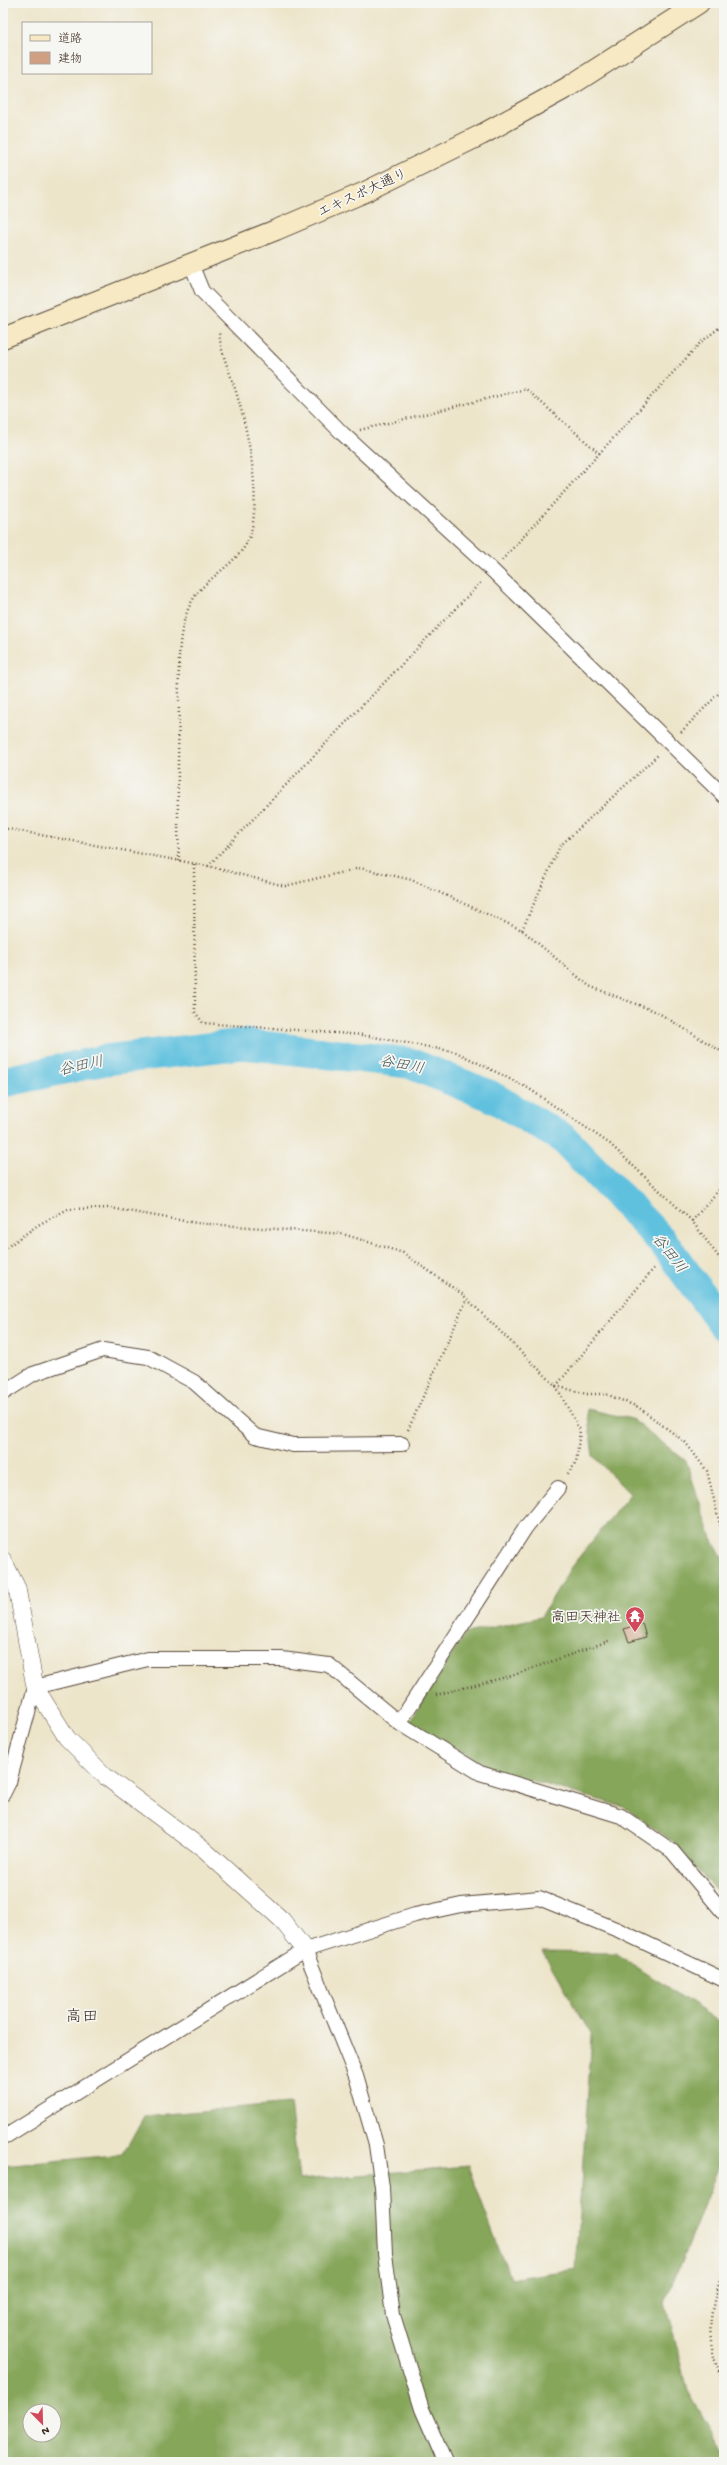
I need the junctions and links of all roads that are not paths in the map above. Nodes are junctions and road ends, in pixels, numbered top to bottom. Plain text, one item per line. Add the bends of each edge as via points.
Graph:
1 (699, 3) edge
2 (191, 264) junction
3 (3, 338) edge
4 (724, 796) edge
5 (3, 1393) edge
6 (402, 1444) road end
7 (558, 1488) road end
8 (3, 1560) edge
9 (34, 1687) junction
10 (399, 1723) junction
11 (3, 1794) edge
12 (724, 1913) edge
13 (305, 1950) junction
14 (724, 1980) edge
15 (3, 2138) edge
16 (445, 2462) edge

1 - 2 main road, エキスポ大通り via 568,87 481,135 365,192
2 - 3 main road, エキスポ大通り
2 - 4 street via 202,291 343,434 492,570
5 - 6 street via 32,1374 103,1350 148,1357 187,1379 255,1436 293,1445
7 - 10 street via 526,1527
8 - 9 street via 17,1588
9 - 10 street via 148,1659 282,1659 329,1665
9 - 11 street via 9,1782
9 - 13 street via 67,1738 106,1777 204,1850 282,1920
10 - 12 street via 480,1773 621,1816 672,1851
13 - 14 street via 415,1915 461,1905 539,1898 618,1930
13 - 15 street
13 - 16 street via 356,2076 376,2145 393,2315 422,2409

